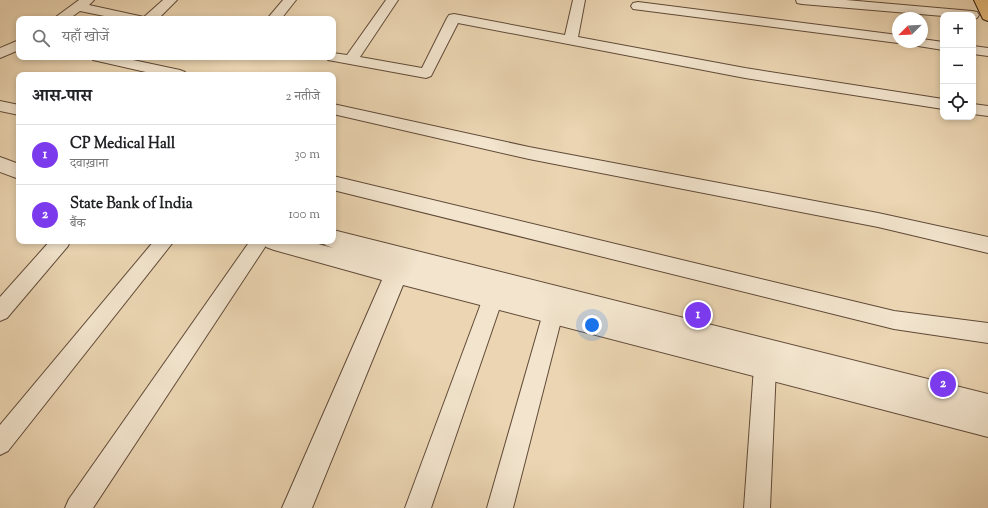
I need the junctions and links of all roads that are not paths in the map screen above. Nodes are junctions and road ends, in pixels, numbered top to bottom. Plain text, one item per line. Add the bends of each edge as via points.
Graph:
1 (171, 0) edge
2 (290, 0) edge
3 (392, 0) edge
4 (579, 0) edge
5 (802, 0) edge
6 (981, 0) edge
7 (84, 4) edge
8 (638, 6) dead end
9 (940, 12) edge
10 (976, 15) edge
11 (65, 16) edge
12 (128, 16) edge
13 (153, 16) edge
14 (277, 16) edge
15 (988, 16) edge
16 (892, 38) edge
17 (571, 40) junction
18 (928, 44) edge
19 (16, 46) edge
20 (940, 46) edge
21 (976, 50) edge
22 (988, 52) edge
23 (0, 54) edge
24 (336, 58) edge
25 (112, 60) edge
26 (351, 60) junction
27 (166, 72) edge
28 (940, 104) edge
29 (0, 106) edge
30 (16, 109) edge
31 (336, 110) edge
32 (976, 110) edge
33 (988, 112) edge
34 (0, 152) edge
35 (16, 155) edge
36 (0, 164) edge
37 (16, 171) edge
38 (336, 184) edge
39 (336, 240) edge
40 (58, 244) edge
41 (163, 244) edge
42 (258, 244) edge
43 (285, 244) edge
44 (988, 245) edge
45 (396, 274) junction
46 (493, 298) junction
47 (0, 312) edge
48 (553, 313) junction
49 (988, 333) edge
50 (765, 367) junction
51 (988, 406) edge
52 (988, 424) edge
53 (0, 443) edge
54 (78, 508) edge
55 (297, 508) edge
56 (418, 508) edge
57 (500, 508) edge
58 (757, 508) edge

1 - 13 street
2 - 14 street
3 - 26 street
4 - 17 street
5 - 9 street
6 - 15 main road
7 - 11 street
7 - 12 street
8 - 16 street
10 - 15 street
17 - 26 street via 454,18 426,73
17 - 28 street via 745,73
18 - 20 street
19 - 23 street
21 - 22 street
24 - 26 street
25 - 27 street
29 - 30 street
31 - 44 street via 529,153 878,220
32 - 33 street
34 - 35 street
36 - 37 street
38 - 49 street via 894,320
39 - 51 street
40 - 47 street
41 - 53 street
42 - 54 street
43 - 45 street
45 - 46 street
45 - 55 street
46 - 48 street
46 - 56 street
48 - 50 street
48 - 57 street
50 - 52 street
50 - 58 street

